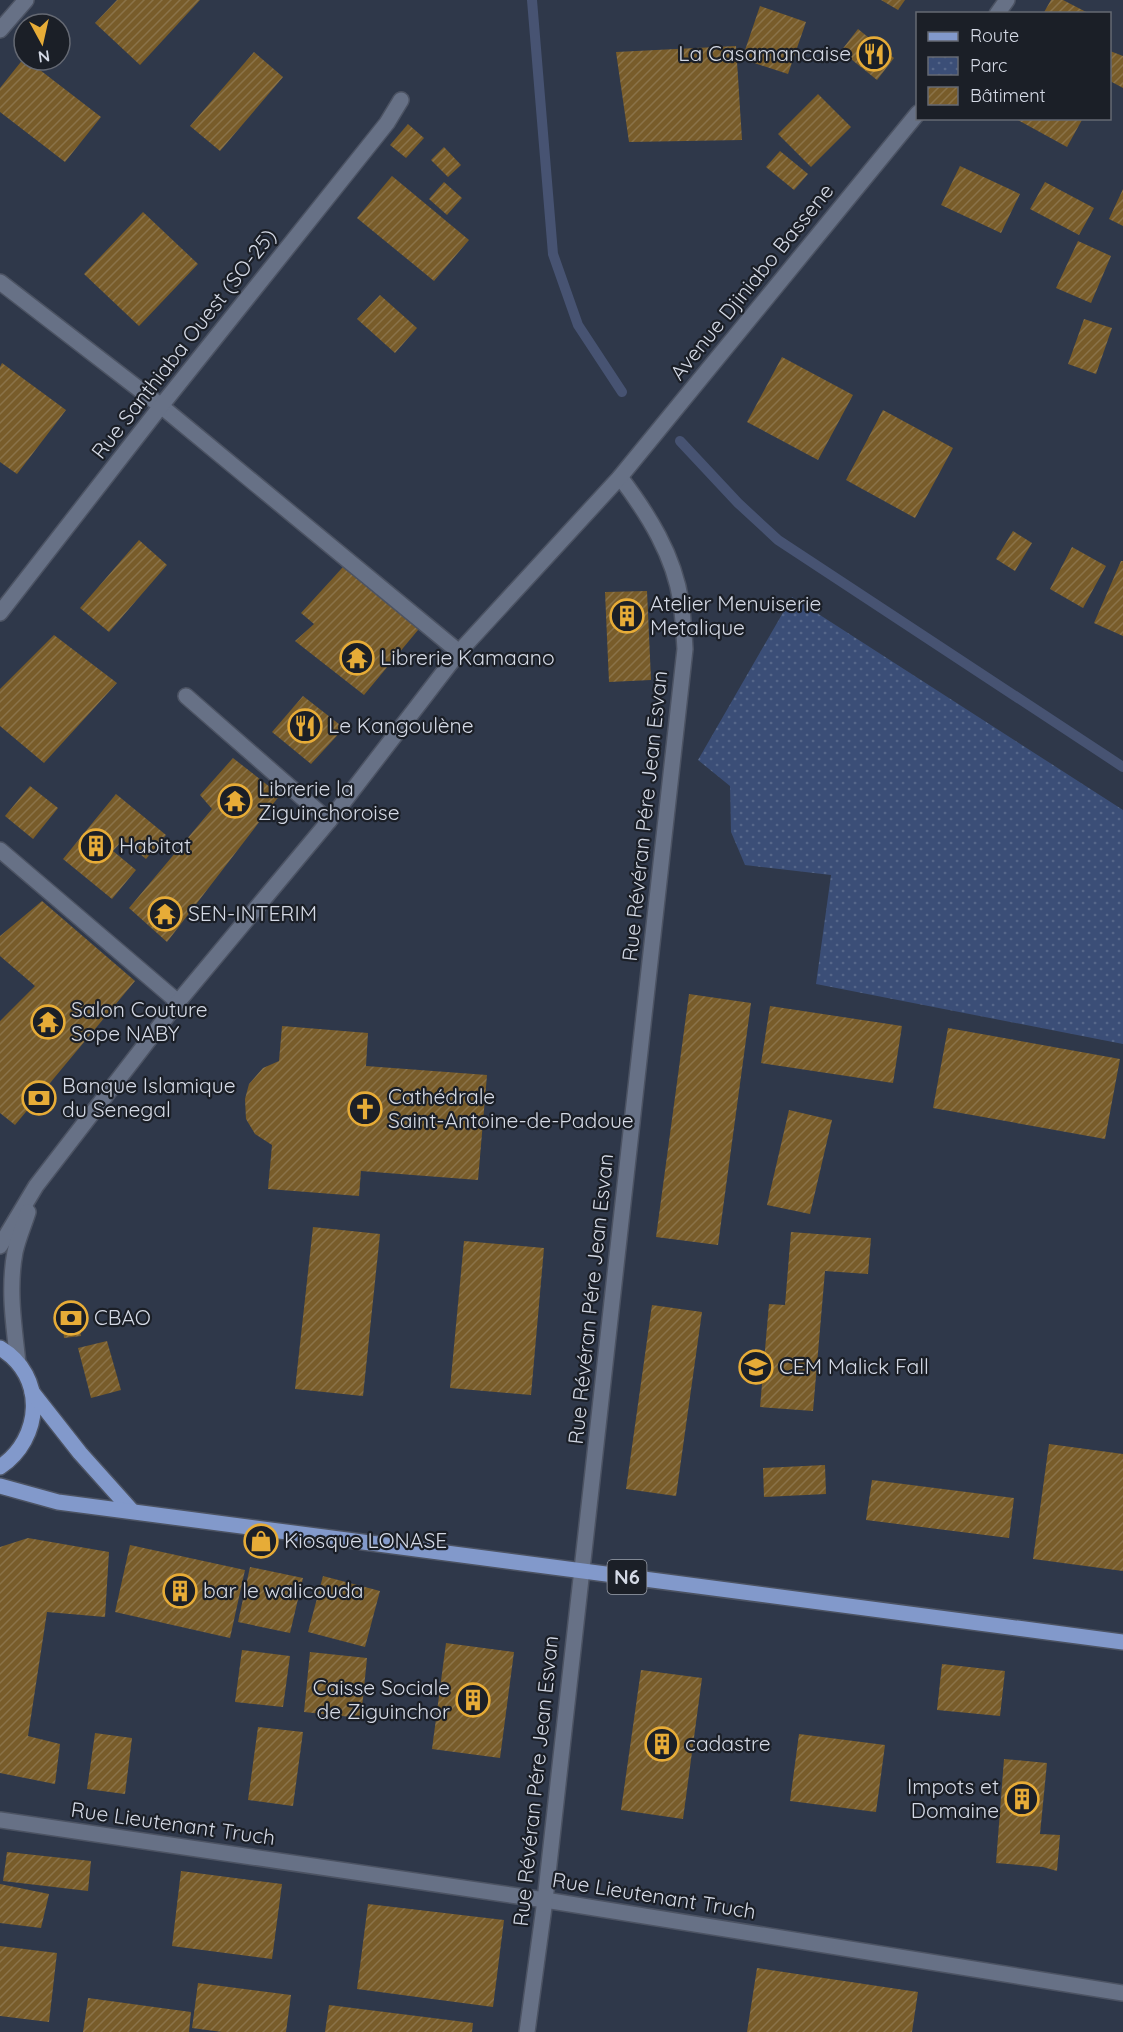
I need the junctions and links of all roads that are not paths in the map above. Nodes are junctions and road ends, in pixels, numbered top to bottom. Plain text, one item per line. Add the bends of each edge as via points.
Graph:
1 (26, 0) edge
2 (0, 30) edge
3 (400, 100) dead end
4 (916, 115) edge
5 (0, 282) edge
6 (161, 406) junction
7 (620, 477) junction
8 (0, 613) edge
9 (459, 652) junction
10 (186, 696) dead end
11 (329, 821) junction
12 (0, 850) edge
13 (178, 1002) junction
14 (36, 1186) junction
15 (0, 1246) edge
16 (0, 1348) edge
17 (18, 1364) junction
18 (32, 1392) junction
19 (0, 1467) edge
20 (0, 1486) edge
21 (132, 1511) junction
22 (581, 1571) junction
23 (1123, 1642) edge
24 (0, 1820) edge
25 (545, 1900) junction
26 (1123, 1992) edge
27 (527, 2032) edge

1 - 2 street
3 - 6 street, Rue Santhiaba Ouest (SO-25) via 387,123
4 - 7 street, Avenue Djiniabo Bassene
5 - 6 street
6 - 8 street, Rue Santhiaba Ouest (SO-25)
6 - 9 street
7 - 9 street, Avenue Djiniabo Bassene
7 - 22 street, Rue Révéran Pére Jean Esvan via 646,512 671,564 681,600 686,648
9 - 11 street, Avenue Djiniabo Bassene
10 - 11 street
11 - 13 street, Avenue Djiniabo Bassene
12 - 13 street
13 - 14 street, Avenue Djiniabo Bassene
14 - 15 street
14 - 17 street via 15,1251 12,1279
16 - 17 main road
17 - 18 main road
18 - 19 main road via 28,1437
18 - 21 main road
20 - 21 main road via 58,1502
21 - 22 main road, N6
22 - 23 main road, N6
22 - 25 street, Rue Révéran Pére Jean Esvan
24 - 25 street, Rue Lieutenant Truch
25 - 26 street, Rue Lieutenant Truch
25 - 27 street, Rue Révéran Pére Jean Esvan

